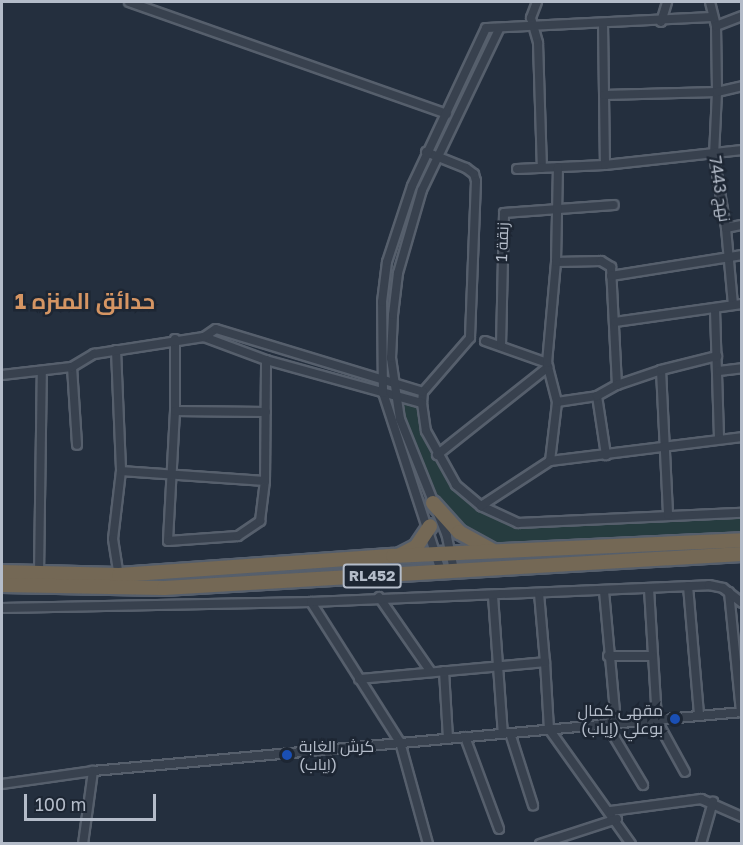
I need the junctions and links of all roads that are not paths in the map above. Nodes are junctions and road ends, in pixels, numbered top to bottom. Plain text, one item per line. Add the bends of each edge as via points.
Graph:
1 (129, 2) edge
2 (537, 2) edge
3 (667, 2) edge
4 (710, 2) edge
5 (741, 16) edge
6 (661, 22) junction
7 (714, 22) junction
8 (603, 23) junction
9 (534, 24) junction
10 (499, 29) junction
11 (741, 86) edge
12 (717, 92) junction
13 (604, 95) junction
14 (445, 113) junction
15 (456, 117) junction
16 (741, 150) edge
17 (426, 152) junction
18 (437, 156) junction
19 (714, 156) junction
20 (605, 165) junction
21 (558, 167) junction
22 (542, 168) junction
23 (517, 169) dead end
24 (614, 205) dead end
25 (555, 209) junction
26 (741, 225) edge
27 (726, 228) junction
28 (741, 255) edge
29 (729, 257) junction
30 (556, 262) junction
31 (611, 276) junction
32 (737, 304) edge
33 (715, 310) junction
34 (615, 322) junction
35 (204, 337) junction
36 (175, 339) junction
37 (484, 341) dead end
38 (501, 346) junction
39 (116, 350) junction
40 (717, 356) junction
41 (266, 360) junction
42 (548, 365) junction
43 (72, 367) junction
44 (741, 368) edge
45 (661, 370) junction
46 (42, 371) junction
47 (719, 371) junction
48 (2, 375) edge
49 (382, 382) junction
50 (393, 385) junction
51 (617, 385) junction
52 (423, 392) junction
53 (383, 393) junction
54 (597, 396) junction
55 (395, 397) junction
56 (557, 402) junction
57 (422, 403) junction
58 (175, 411) junction
59 (266, 412) junction
60 (741, 437) edge
61 (718, 439) junction
62 (77, 445) dead end
63 (665, 448) junction
64 (437, 455) junction
65 (606, 455) junction
66 (550, 461) junction
67 (121, 471) junction
68 (169, 472) junction
69 (265, 481) junction
70 (433, 503) junction
71 (481, 506) junction
72 (741, 513) edge
73 (668, 515) junction
74 (430, 526) junction
75 (741, 540) edge
76 (492, 551) junction
77 (446, 554) junction
78 (741, 554) edge
79 (393, 556) junction
80 (448, 571) junction
81 (2, 572) edge
82 (39, 574) junction
83 (119, 575) junction
84 (2, 585) edge
85 (688, 586) junction
86 (649, 589) junction
87 (604, 591) junction
88 (729, 591) junction
89 (539, 594) junction
90 (493, 596) junction
91 (379, 597) junction
92 (311, 602) junction
93 (741, 603) edge
94 (2, 608) edge
95 (608, 656) junction
96 (652, 656) junction
97 (545, 662) junction
98 (500, 667) junction
99 (444, 671) junction
100 (431, 672) junction
101 (359, 679) junction
102 (741, 712) edge
103 (699, 715) junction
104 (657, 721) junction
105 (612, 724) junction
106 (549, 729) junction
107 (507, 733) junction
108 (465, 737) junction
109 (448, 738) junction
110 (400, 742) junction
111 (93, 771) junction
112 (685, 772) dead end
113 (2, 784) edge
114 (643, 785) dead end
115 (713, 802) junction
116 (533, 805) dead end
117 (611, 811) junction
118 (741, 817) edge
119 (617, 819) junction
120 (499, 829) dead end
121 (83, 843) edge
122 (428, 843) edge
123 (540, 843) edge
124 (631, 843) edge
125 (701, 843) edge

1 - 14 street
2 - 9 street via 531,18
3 - 6 street
4 - 7 street, نهج 7443
5 - 7 street
6 - 7 street
6 - 8 street
7 - 12 street, نهج 7443
8 - 9 street
8 - 13 street
9 - 10 street
9 - 22 street
10 - 14 street via 486,28
10 - 15 street
11 - 12 street
12 - 13 street
12 - 19 street, نهج 7443
13 - 20 street
14 - 15 street
14 - 17 street
15 - 18 street
16 - 19 street
17 - 18 street
17 - 49 street via 387,262 381,302
18 - 50 street via 418,201 398,273 393,315
18 - 52 street via 474,174 473,312 467,346
19 - 20 street
19 - 27 street, نهج 7443
20 - 21 street
21 - 22 street
21 - 25 street
22 - 23 street
24 - 25 street, زنقة 1
25 - 30 street
25 - 38 street, زنقة 1 via 507,211 503,216
26 - 27 street
27 - 29 street, نهج 7443
28 - 29 street
29 - 31 street
29 - 32 street, نهج 7443
30 - 31 street via 601,261 611,267
30 - 42 street
31 - 34 street
32 - 33 street
33 - 34 street
33 - 40 street
34 - 51 street
35 - 36 street
35 - 41 street
35 - 49 street via 216,329
36 - 39 street
36 - 58 street
37 - 38 street
38 - 42 street
39 - 43 street via 94,354
39 - 67 street
40 - 45 street
40 - 47 street
41 - 53 street
41 - 59 street
42 - 56 street
42 - 64 street
43 - 46 street
43 - 62 street
44 - 47 street
45 - 51 street
45 - 63 street
46 - 48 street
46 - 82 street
47 - 61 street
49 - 50 street
49 - 53 street
50 - 52 street
50 - 55 street
51 - 54 street
52 - 57 street
53 - 55 street
53 - 74 street
54 - 56 street
54 - 65 street
55 - 57 street
55 - 70 street
56 - 66 street
57 - 64 street via 426,431
58 - 59 street
58 - 68 street
59 - 69 street
60 - 61 street
61 - 63 street
63 - 65 street
63 - 73 street
64 - 71 street via 456,485
65 - 66 street
66 - 71 street
67 - 68 street
67 - 83 street via 113,526
68 - 69 street
68 - 69 street via 168,541 172,543 238,536 263,513
70 - 76 highway via 459,532
70 - 77 street
71 - 73 street via 500,517 533,525
72 - 73 street
74 - 77 street
74 - 79 highway via 416,547
75 - 76 highway, RL452
76 - 77 highway, RL452
77 - 79 highway, RL452
77 - 80 street
77 - 80 street
78 - 80 highway, RL452
79 - 83 highway, RL452
80 - 84 highway, RL452 via 127,589
81 - 82 highway, RL452
82 - 83 highway, RL452
85 - 86 street
85 - 88 street via 716,585
85 - 103 street
86 - 87 street
86 - 96 street
87 - 89 street
87 - 95 street
88 - 93 street
88 - 102 street
89 - 90 street
89 - 97 street
90 - 91 street
90 - 98 street
91 - 92 street
91 - 100 street
92 - 94 street
92 - 101 street
95 - 96 street
95 - 105 street
96 - 104 street
97 - 98 street
97 - 106 street
98 - 99 street
98 - 107 street
99 - 100 street
99 - 109 street
100 - 101 street
101 - 110 street
102 - 103 street
103 - 104 street
104 - 105 street
104 - 112 street
105 - 106 street
105 - 114 street
106 - 107 street
106 - 117 street
107 - 108 street
107 - 116 street
108 - 109 street
108 - 120 street
109 - 110 street
110 - 111 street
110 - 122 street
111 - 113 street
111 - 121 street
115 - 117 street via 687,799
115 - 118 street
115 - 125 street
117 - 119 street
119 - 123 street
119 - 124 street

